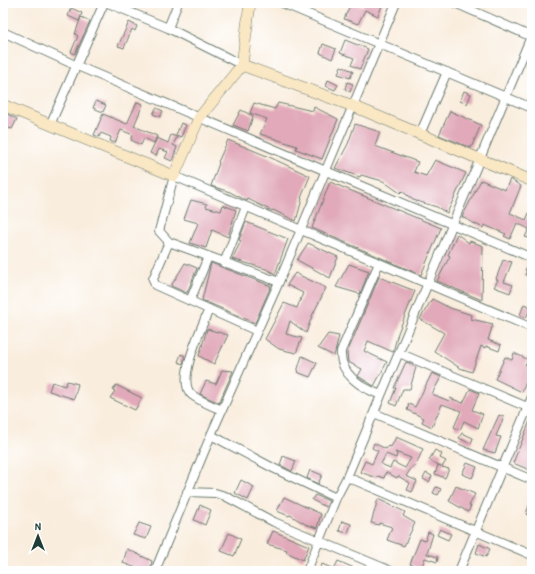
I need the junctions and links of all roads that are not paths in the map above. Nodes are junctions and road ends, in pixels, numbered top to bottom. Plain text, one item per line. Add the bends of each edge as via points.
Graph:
1 (104, 3) edge
2 (108, 3) edge
3 (178, 3) edge
4 (250, 3) edge
5 (282, 3) edge
6 (396, 3) edge
7 (455, 3) edge
8 (168, 28) junction
9 (3, 32) edge
10 (532, 36) edge
11 (379, 44) junction
12 (75, 66) junction
13 (242, 66) junction
14 (447, 72) junction
15 (506, 97) junction
16 (3, 105) edge
17 (353, 106) junction
18 (532, 108) edge
19 (199, 118) junction
20 (50, 125) junction
21 (420, 134) junction
22 (480, 159) junction
23 (325, 171) junction
24 (174, 176) junction
25 (532, 181) edge
26 (246, 207) junction
27 (452, 225) junction
28 (301, 230) junction
29 (169, 242) junction
30 (208, 258) junction
31 (532, 258) edge
32 (224, 263) junction
33 (379, 263) junction
34 (279, 282) junction
35 (428, 284) junction
36 (190, 301) junction
37 (208, 309) junction
38 (532, 328) edge
39 (257, 331) junction
40 (399, 353) junction
41 (381, 395) junction
42 (532, 397) edge
43 (530, 408) edge
44 (222, 410) junction
45 (374, 413) junction
46 (211, 435) junction
47 (502, 468) junction
48 (347, 476) junction
49 (532, 480) edge
50 (187, 492) junction
51 (336, 498) junction
52 (476, 531) junction
53 (320, 541) junction
54 (532, 555) edge
55 (155, 571) edge
56 (308, 571) edge
57 (391, 571) edge
58 (459, 571) edge

1 - 12 street
2 - 8 street
3 - 8 street
4 - 13 street
5 - 11 street
6 - 11 street
7 - 10 street
8 - 13 street
9 - 12 street
10 - 15 street
11 - 14 street
11 - 17 street
12 - 19 street
12 - 20 street
13 - 17 street
13 - 19 street
14 - 15 street
14 - 21 street
15 - 18 street
15 - 22 street
16 - 20 street
17 - 21 street
17 - 23 street
19 - 23 street
19 - 24 street
20 - 24 street
21 - 22 street
22 - 25 street
22 - 27 street
23 - 27 street
23 - 28 street
24 - 26 street
24 - 29 street via 158,231
26 - 28 street
26 - 32 street
27 - 31 street
27 - 35 street
28 - 33 street
28 - 34 street
29 - 30 street
29 - 36 street via 153,279 155,285
30 - 32 street
30 - 36 street
32 - 34 street
33 - 35 street
33 - 41 street via 340,358 357,384
34 - 39 street
35 - 38 street
35 - 40 street
36 - 37 street
37 - 39 street
37 - 44 street via 185,374 185,387 191,395
39 - 44 street
40 - 41 street
40 - 43 street
41 - 45 street
42 - 43 street
43 - 47 street
44 - 46 street
45 - 47 street
45 - 48 street
46 - 50 street
46 - 51 street
47 - 49 street
47 - 52 street
48 - 51 street
48 - 52 street
50 - 53 street via 220,494 274,522
50 - 55 street
51 - 53 street
52 - 54 street
52 - 58 street
53 - 56 street
53 - 57 street

